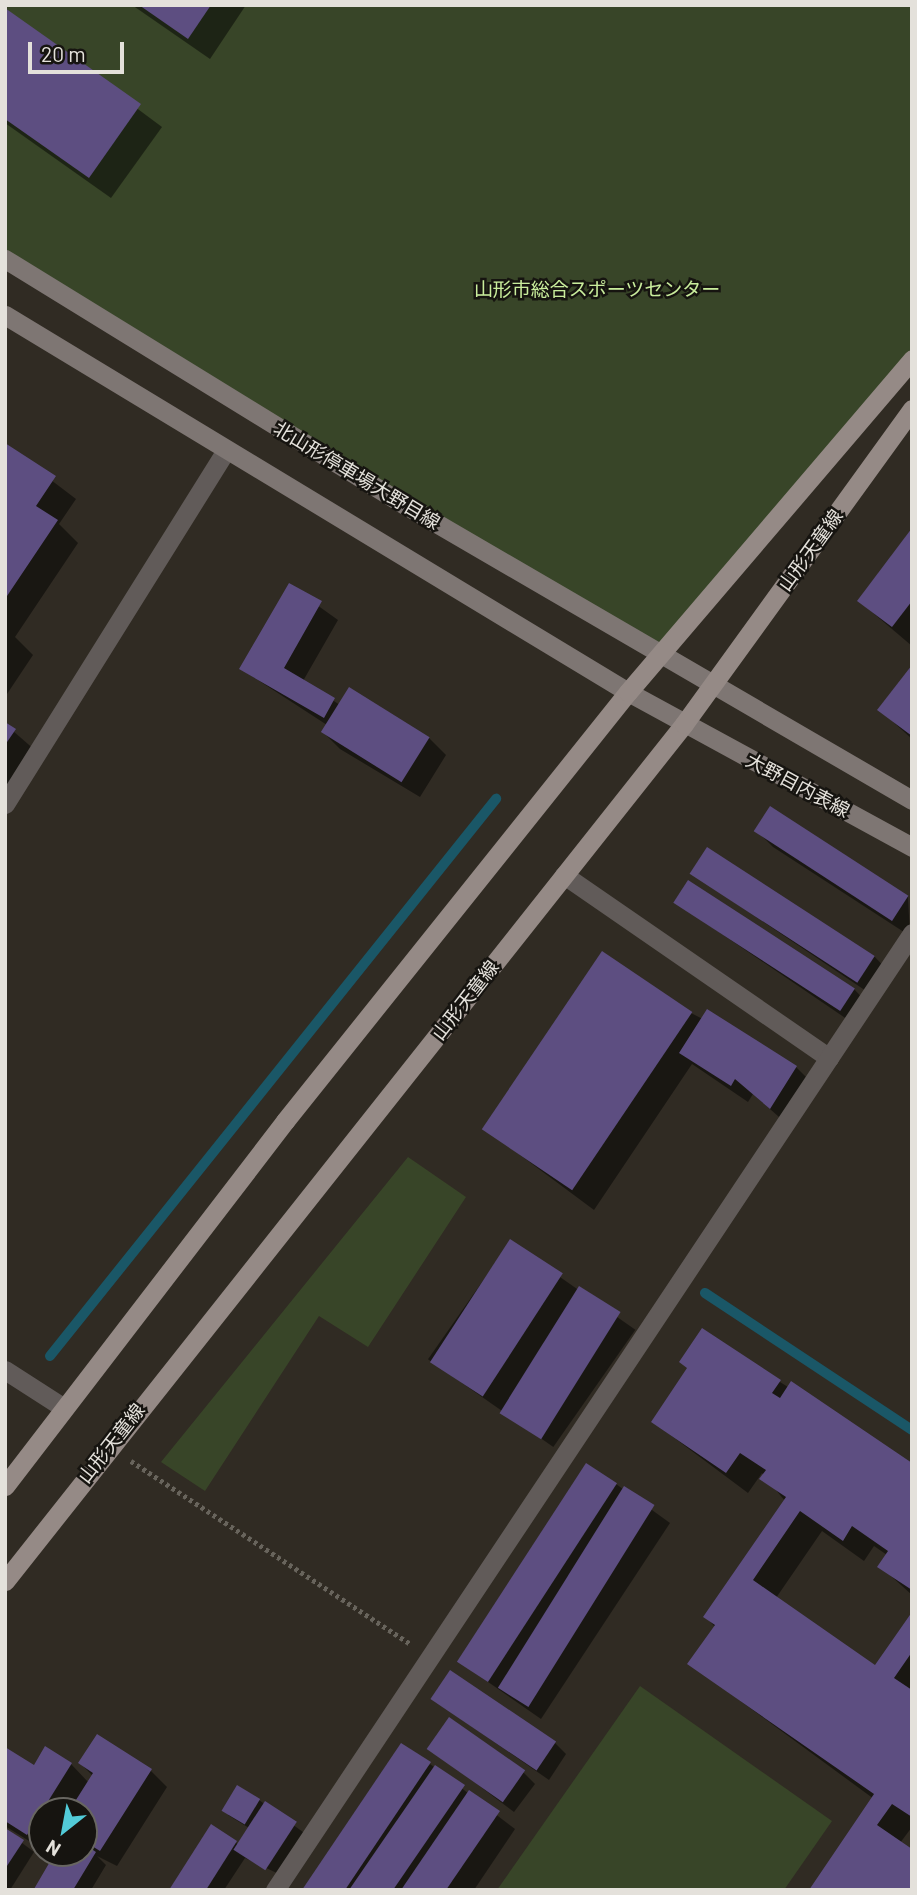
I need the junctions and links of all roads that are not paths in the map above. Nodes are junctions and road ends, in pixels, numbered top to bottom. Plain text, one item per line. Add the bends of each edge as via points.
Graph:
1 (5, 259) edge
2 (5, 315) edge
3 (912, 359) edge
4 (912, 410) edge
5 (225, 452) junction
6 (660, 655) junction
7 (710, 687) junction
8 (628, 692) junction
9 (684, 724) junction
10 (912, 800) edge
11 (5, 804) edge
12 (912, 847) edge
13 (564, 875) junction
14 (908, 946) edge
15 (829, 1058) junction
16 (5, 1370) edge
17 (61, 1406) junction
18 (5, 1486) edge
19 (5, 1581) edge
20 (275, 1890) edge

1 - 6 main road, 北山形停車場大野目線
2 - 5 main road
3 - 6 main road
4 - 7 main road, 山形天童線
5 - 8 main road
5 - 11 street
6 - 7 main road, 北山形停車場大野目線
6 - 8 main road
7 - 9 main road, 山形天童線
7 - 10 main road
8 - 9 main road
8 - 17 main road
9 - 12 main road, 大野目内表線
9 - 13 main road, 山形天童線
13 - 15 street
13 - 19 main road, 山形天童線
14 - 15 street
15 - 20 street
16 - 17 street
17 - 18 main road

